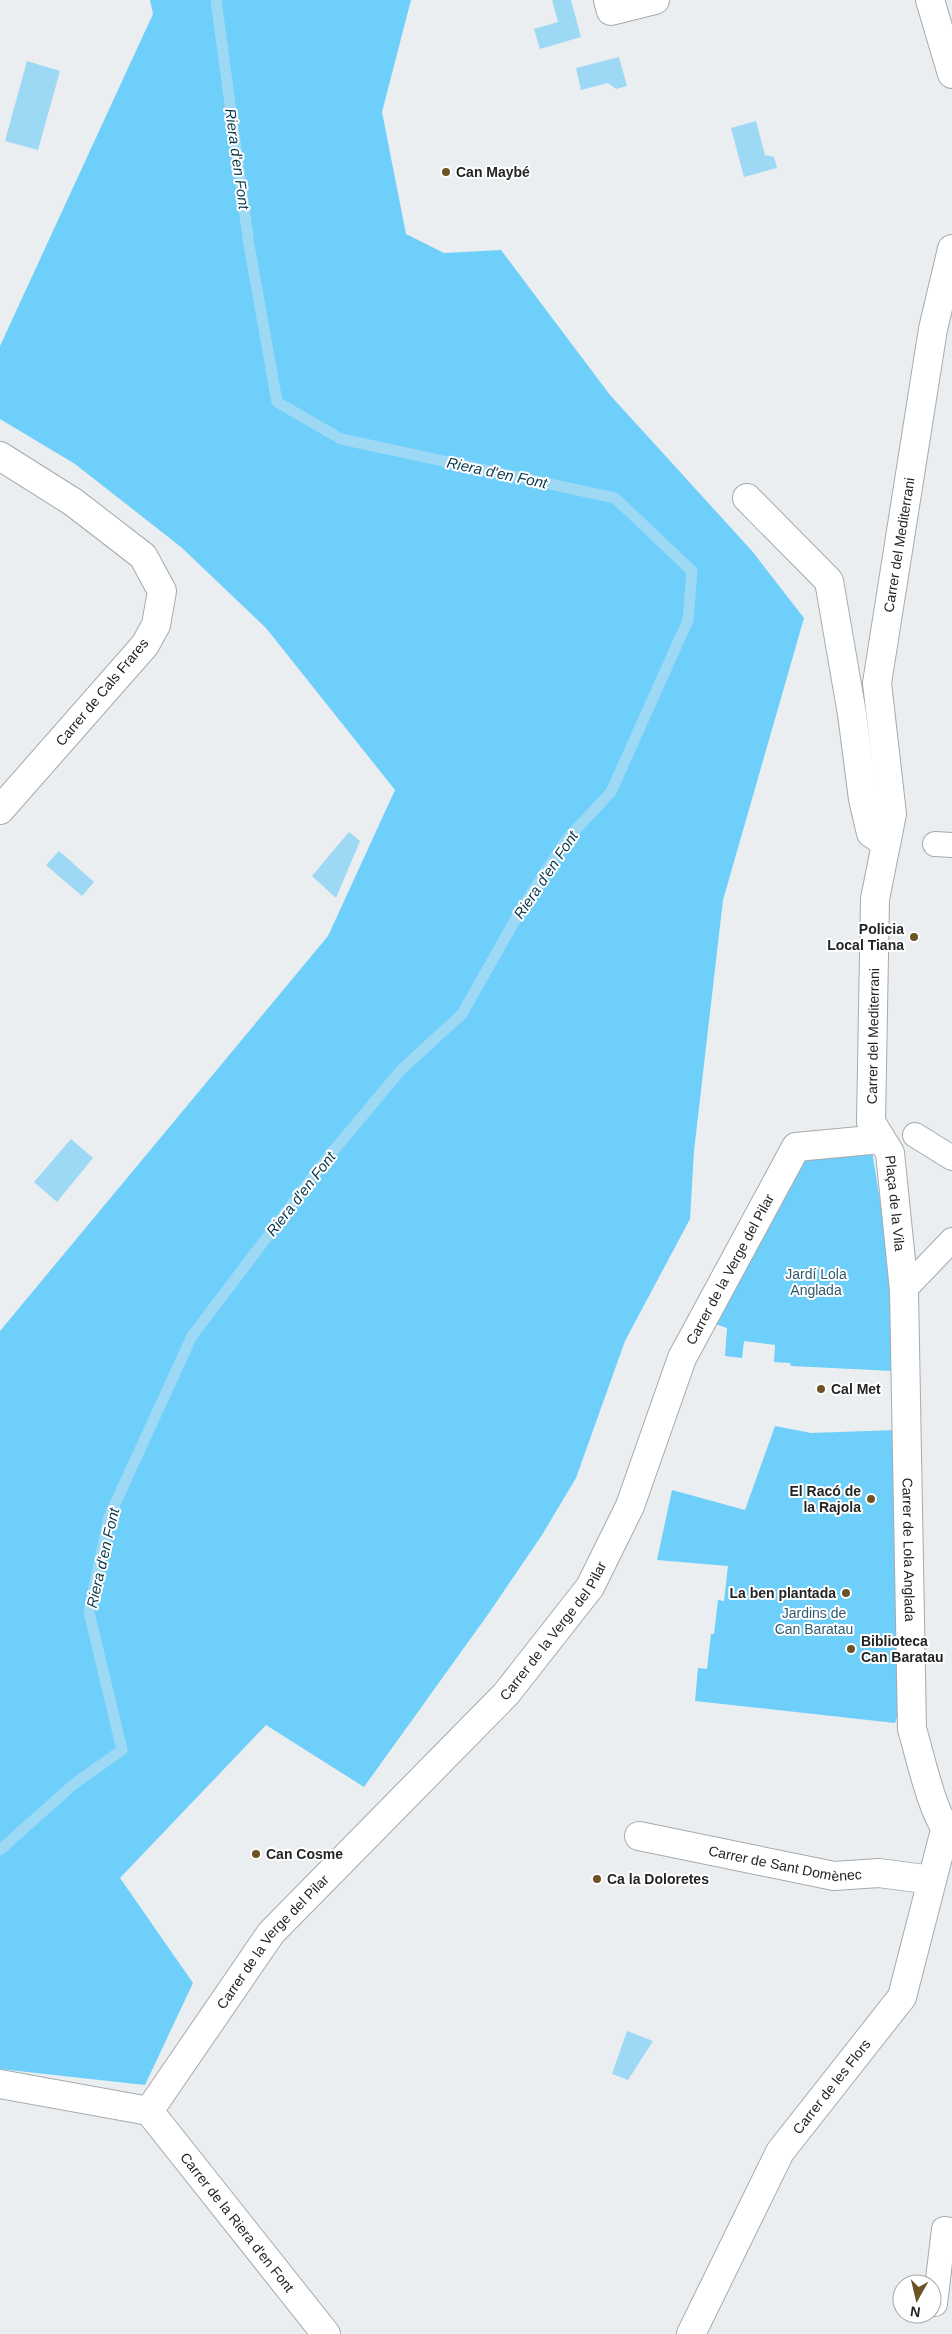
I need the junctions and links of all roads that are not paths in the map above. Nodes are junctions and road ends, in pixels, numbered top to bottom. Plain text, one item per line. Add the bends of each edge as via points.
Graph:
1 (655, 0) edge
2 (930, 0) edge
3 (610, 6) edge
4 (952, 74) edge
5 (952, 249) edge
6 (943, 326) edge
7 (0, 456) edge
8 (747, 498) dead end
9 (0, 810) edge
10 (886, 842) junction
11 (899, 1136) junction
12 (952, 1158) edge
13 (952, 1240) edge
14 (904, 1290) junction
15 (906, 1374) joint
16 (948, 1833) edge
17 (639, 1836) dead end
18 (932, 1880) junction
19 (0, 2084) edge
20 (149, 2111) junction
21 (952, 2230) edge
22 (939, 2274) edge
23 (326, 2334) edge
24 (691, 2334) edge

1 - 3 street
2 - 4 street
5 - 6 street, Carrer del Mediterrani
6 - 10 street, Carrer del Mediterrani via 877,683 892,814
7 - 9 street, Carrer de Cals Frares via 73,502 143,556 162,590 156,625 145,645
8 - 10 street via 829,581 863,799 871,834
10 - 11 street, Carrer del Mediterrani via 876,899 871,1122
11 - 12 street
11 - 14 street, Plaça de la Vila via 890,1153
11 - 20 street, Carrer de la Verge del Pilar via 796,1147 682,1358 630,1506 590,1587 506,1694 271,1933
13 - 14 street
14 - 15 street, Plaça de la Vila
15 - 16 street, Carrer de Lola Anglada via 912,1730 924,1774
16 - 18 street, Carrer de les Flors
17 - 18 street, Carrer de Sant Domènec via 834,1876 879,1872
18 - 24 street, Carrer de les Flors via 902,1997 780,2152
19 - 20 street
20 - 23 street, Carrer de la Riera d'en Font
21 - 22 street via 944,2229

